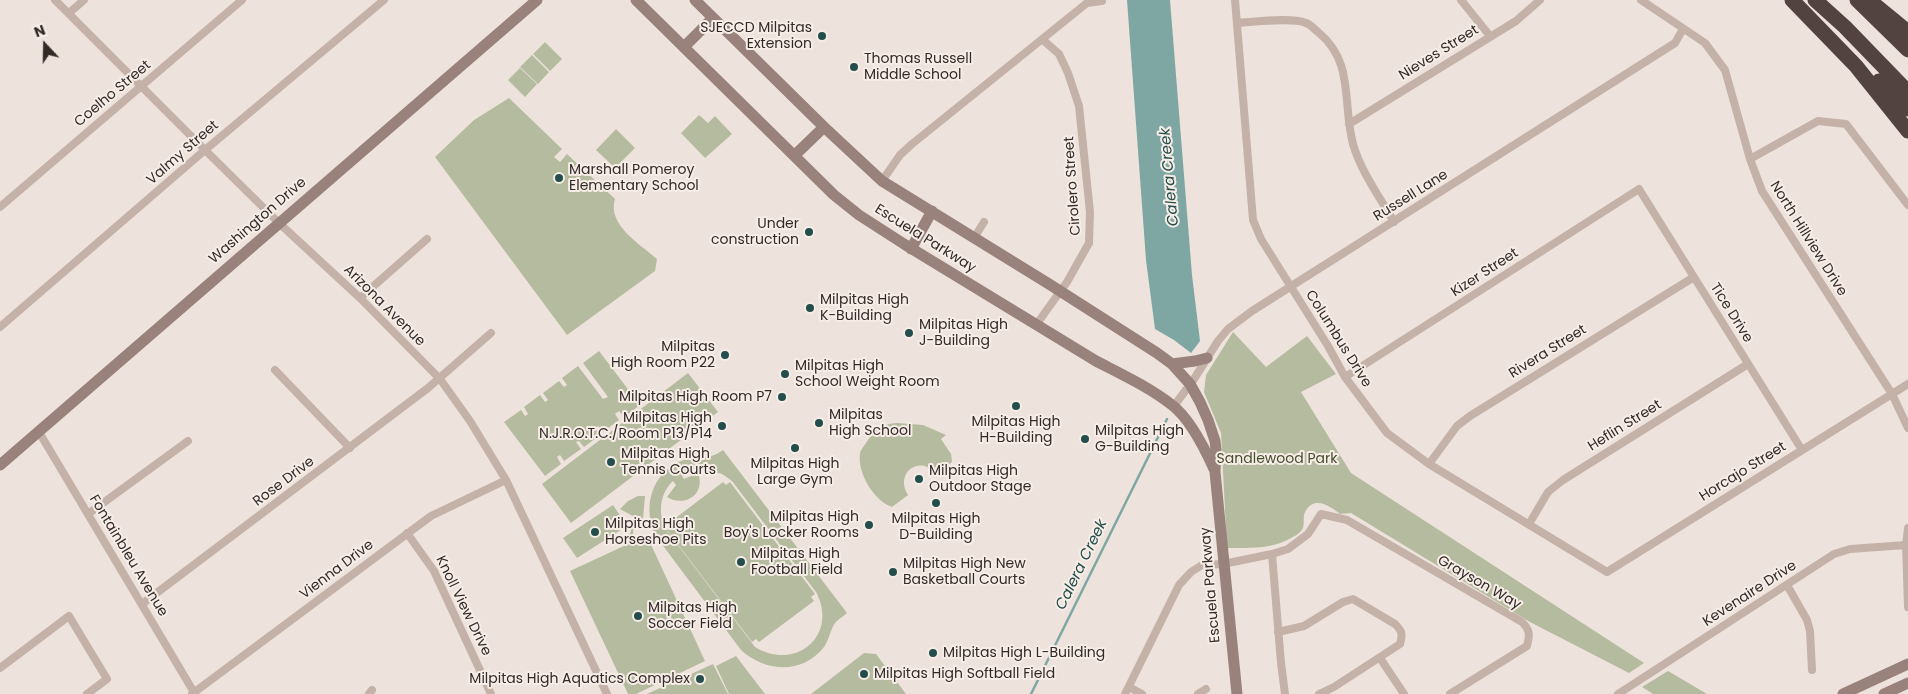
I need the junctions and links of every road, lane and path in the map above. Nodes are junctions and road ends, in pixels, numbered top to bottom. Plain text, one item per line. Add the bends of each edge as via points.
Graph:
1 (56, 0) edge
2 (84, 0) edge
3 (242, 0) edge
4 (384, 0) edge
5 (537, 0) edge
6 (636, 0) edge
7 (696, 0) edge
8 (1235, 0) edge
9 (1461, 0) edge
10 (1540, 0) edge
11 (1641, 0) edge
12 (1794, 0) edge
13 (1815, 0) edge
14 (1857, 0) edge
15 (1870, 0) edge
16 (1102, 2) dead end
17 (69, 13) junction
18 (713, 18) junction
19 (1237, 23) junction
20 (1683, 29) junction
21 (1908, 32) edge
22 (1490, 36) junction
23 (1042, 40) junction
24 (684, 47) junction
25 (1908, 50) edge
26 (142, 86) junction
27 (1908, 92) edge
28 (1908, 110) edge
29 (1349, 124) junction
30 (824, 127) junction
31 (1908, 131) edge
32 (205, 150) junction
33 (795, 155) junction
34 (1750, 158) junction
35 (882, 181) junction
36 (1639, 190) joint
37 (1908, 205) edge
38 (0, 207) edge
39 (932, 211) junction
40 (279, 222) junction
41 (984, 222) dead end
42 (1394, 222) junction
43 (974, 238) junction
44 (427, 239) dead end
45 (911, 249) junction
46 (1694, 277) junction
47 (1290, 286) junction
48 (1060, 290) junction
49 (360, 298) junction
50 (1036, 324) junction
51 (0, 327) edge
52 (491, 333) dead end
53 (1207, 358) junction
54 (1172, 364) junction
55 (1748, 364) junction
56 (275, 370) dead end
57 (1345, 377) junction
58 (440, 379) junction
59 (1190, 384) junction
60 (1908, 384) edge
61 (1892, 394) junction
62 (1174, 406) junction
63 (1908, 428) edge
64 (39, 432) junction
65 (188, 441) dead end
66 (350, 448) junction
67 (1802, 450) junction
68 (1429, 464) junction
69 (0, 465) edge
70 (1215, 472) junction
71 (506, 480) junction
72 (88, 514) junction
73 (1529, 524) junction
74 (1908, 528) edge
75 (407, 533) junction
76 (1906, 545) junction
77 (1272, 554) junction
78 (1223, 564) junction
79 (1607, 572) joint
80 (1787, 585) junction
81 (142, 604) junction
82 (1908, 607) edge
83 (1278, 632) junction
84 (1380, 658) junction
85 (1908, 664) edge
86 (0, 668) edge
87 (1812, 670) dead end
88 (1908, 683) edge
89 (1206, 689) dead end
90 (1127, 690) edge
91 (194, 693) edge
92 (87, 694) edge
93 (491, 694) edge
94 (607, 694) edge
95 (1142, 694) edge
96 (1198, 694) edge
97 (1236, 694) edge
98 (1285, 694) edge
99 (1319, 694) edge
100 (1404, 694) edge
101 (1450, 694) edge
102 (1618, 694) edge
103 (1843, 694) edge
104 (1884, 694) edge

1 - 17 street, Arizona Avenue
2 - 17 street
3 - 26 street, Coelho Street
4 - 32 street, Valmy Street
5 - 40 street, Washington Drive
6 - 24 street, Escuela Parkway
7 - 18 street, Escuela Parkway
8 - 19 street, Columbus Drive
9 - 22 street
10 - 22 street, Nieves Street via 1516,21
11 - 20 street, North Hillview Drive
12 - 28 highway via 1832,32
12 - 31 highway via 1856,66
13 - 27 highway via 1845,26
14 - 25 highway
15 - 21 highway
16 - 23 street via 1087,3
17 - 26 street, Arizona Avenue
18 - 24 street
18 - 30 street, Escuela Parkway
19 - 29 street via 1276,20 1306,23 1321,35 1334,47 1341,61
19 - 47 street, Columbus Drive via 1253,220
20 - 34 street, North Hillview Drive via 1705,42 1725,70
20 - 42 street, Russell Lane via 1675,43
22 - 29 street, Nieves Street
23 - 35 street via 912,144
23 - 48 street, Cirolero Street via 1058,54 1079,106 1090,212 1089,243
24 - 33 street, Escuela Parkway
26 - 32 street, Arizona Avenue
26 - 38 street, Coelho Street
29 - 42 street via 1357,155
30 - 33 street
30 - 35 street, Escuela Parkway
32 - 40 street, Arizona Avenue
32 - 51 street, Valmy Street
33 - 45 street, Escuela Parkway via 834,195
34 - 37 street via 1818,121 1846,124
34 - 61 street, North Hillview Drive via 1762,192
35 - 39 street, Escuela Parkway
36 - 46 street, Tice Drive
36 - 57 street, Kizer Street
39 - 43 street, Escuela Parkway
39 - 45 street
40 - 49 street, Arizona Avenue
40 - 64 street, Washington Drive
41 - 43 street
42 - 47 street, Russell Lane
43 - 48 street, Escuela Parkway
44 - 49 street
45 - 50 street, Escuela Parkway
46 - 55 street, Tice Drive
46 - 68 street, Rivera Street via 1470,416 1457,426
47 - 53 street, Russell Lane via 1228,329
47 - 57 street, Columbus Drive
48 - 50 street, Cirolero Street
48 - 54 street, Escuela Parkway
49 - 58 street, Arizona Avenue
50 - 62 street, Escuela Parkway
52 - 58 street, Rose Drive
53 - 54 street
53 - 59 street, Russell Lane
54 - 59 street, Escuela Parkway
55 - 67 street, Tice Drive
55 - 73 street, Heflin Street via 1563,480 1548,492
56 - 66 street
57 - 68 street, Columbus Drive via 1387,433
58 - 66 street, Rose Drive
58 - 71 street, Arizona Avenue
59 - 62 street, Russell Lane
59 - 70 street, Escuela Parkway via 1215,441
60 - 61 street, Horcajo Street
61 - 63 street, North Hillview Drive
61 - 67 street, Horcajo Street
62 - 70 street, Escuela Parkway via 1191,428
64 - 69 street, Washington Drive
64 - 72 street, Fontainbleu Avenue
65 - 72 street
66 - 81 street, Rose Drive
67 - 79 street, Horcajo Street
68 - 73 street, Columbus Drive
70 - 78 street, Escuela Parkway
71 - 75 street, Vienna Drive via 431,516
71 - 94 street, Arizona Avenue
72 - 81 street, Fontainbleu Avenue
73 - 79 street, Columbus Drive
74 - 76 street
75 - 91 street, Vienna Drive
75 - 93 street, Knoll View Drive via 434,571
76 - 80 street, Kevenaire Drive via 1850,549 1834,554
76 - 82 street
77 - 78 street
77 - 83 street
77 - 101 street, Grayson Way via 1288,549 1308,534 1321,514 1347,520 1527,626 1530,632 1527,646
78 - 90 street via 1202,565 1184,577
78 - 97 street, Escuela Parkway
80 - 87 street via 1807,620
80 - 102 street, Kevenaire Drive
81 - 91 street, Fontainbleu Avenue
83 - 84 street via 1295,630 1353,599 1395,624 1402,633 1400,644
83 - 98 street
84 - 99 street
84 - 100 street
85 - 103 street
86 - 92 street via 69,616 107,680
88 - 104 street
89 - 96 street
90 - 95 street

